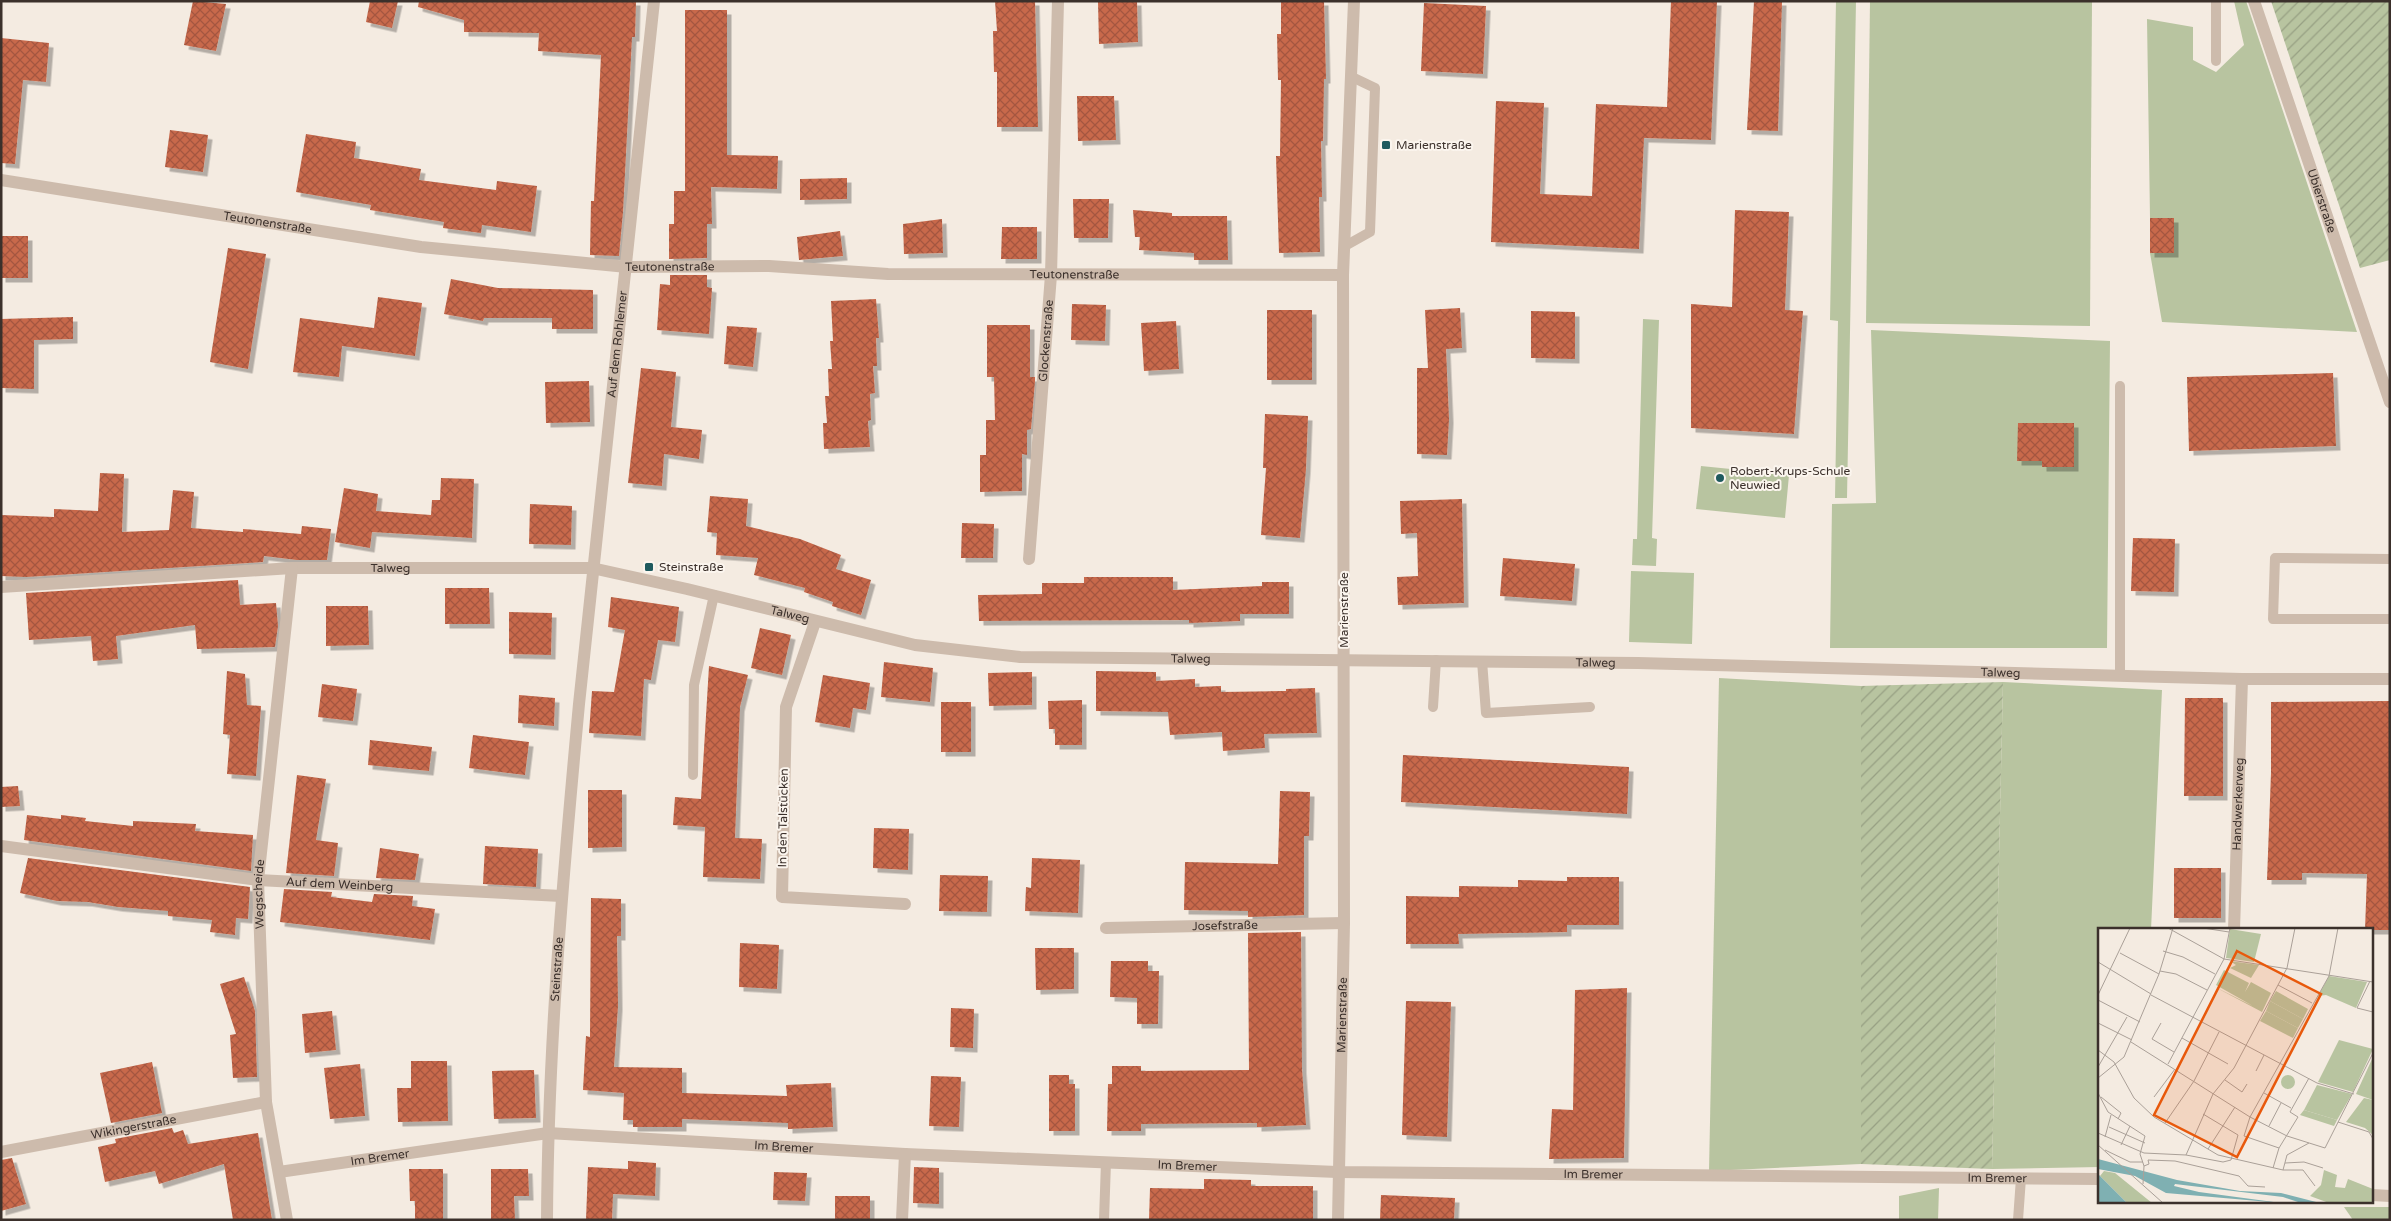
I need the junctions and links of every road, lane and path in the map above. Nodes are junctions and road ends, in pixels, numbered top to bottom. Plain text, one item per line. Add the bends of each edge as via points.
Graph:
1 (654, 1) edge
2 (1058, 1) edge
3 (1354, 1) edge
4 (2216, 1) edge
5 (2254, 1) edge
6 (2216, 61) dead end
7 (1352, 77) junction
8 (1, 180) edge
9 (1344, 246) junction
10 (627, 267) junction
11 (1051, 274) junction
12 (1343, 275) junction
13 (2120, 386) dead end
14 (2390, 402) edge
15 (2390, 558) edge
16 (1029, 559) dead end
17 (292, 568) junction
18 (592, 568) junction
19 (1, 587) edge
20 (714, 595) junction
21 (2390, 619) edge
22 (815, 622) junction
23 (1345, 659) junction
24 (1436, 660) junction
25 (1482, 661) junction
26 (2120, 675) junction
27 (2242, 679) junction
28 (2390, 679) edge
29 (1433, 707) dead end
30 (1590, 707) dead end
31 (693, 775) dead end
32 (1, 846) edge
33 (258, 880) junction
34 (561, 896) junction
35 (905, 904) dead end
36 (1344, 923) junction
37 (1106, 928) dead end
38 (2234, 928) edge
39 (266, 1102) junction
40 (548, 1133) junction
41 (1, 1152) edge
42 (905, 1154) junction
43 (1106, 1162) junction
44 (279, 1172) junction
45 (1337, 1172) junction
46 (2020, 1178) junction
47 (2098, 1178) edge
48 (2374, 1195) edge
49 (2390, 1196) edge
50 (287, 1220) edge
51 (547, 1220) edge
52 (902, 1220) edge
53 (1104, 1220) edge
54 (1338, 1220) edge
55 (2018, 1220) edge

1 - 10 street, Auf dem Rohlemer
2 - 11 street, Glockenstraße
3 - 7 street, Marienstraße
4 - 6 lane
5 - 14 street, Ubierstraße
7 - 9 street, Marienstraße
7 - 9 lane via 1375,88 1370,232
8 - 10 street, Teutonenstraße via 421,248
9 - 12 street, Marienstraße
10 - 11 street, Teutonenstraße via 769,266 888,274
10 - 18 street, Auf dem Rohlemer
11 - 12 street, Teutonenstraße
11 - 16 street, Glockenstraße
12 - 23 street, Marienstraße
13 - 26 lane
15 - 21 lane via 2275,558 2273,619
17 - 18 street, Talweg
17 - 19 street, Talweg
17 - 33 street, Wegscheide
18 - 20 street, Talweg
18 - 34 street, Steinstraße
20 - 22 street, Talweg
20 - 31 lane via 694,685
22 - 23 street, Talweg via 915,645 1020,657
22 - 35 street, In den Talstücken via 786,708 782,897
23 - 24 street, Talweg
23 - 36 street, Marienstraße
24 - 25 street, Talweg
24 - 29 lane
25 - 26 street, Talweg
25 - 30 lane via 1486,713
26 - 27 street, Talweg
27 - 28 street, Talweg
27 - 38 street, Handwerkerweg
32 - 33 street, Auf dem Weinberg
33 - 34 street, Auf dem Weinberg
33 - 39 street, Wegscheide
34 - 40 street, Steinstraße
36 - 37 street, Josefstraße
36 - 45 street, Marienstraße
39 - 41 street, Wikingerstraße
39 - 44 street, Wegscheide
40 - 42 street, Im Bremer
40 - 44 street, Im Bremer
40 - 51 street, Steinstraße
42 - 43 street, Im Bremer
42 - 52 street
43 - 45 street, Im Bremer
43 - 53 lane
44 - 50 street, Wegscheide
45 - 46 street, Im Bremer
45 - 54 street, Marienstraße
46 - 47 street, Im Bremer
46 - 55 lane
48 - 49 street

